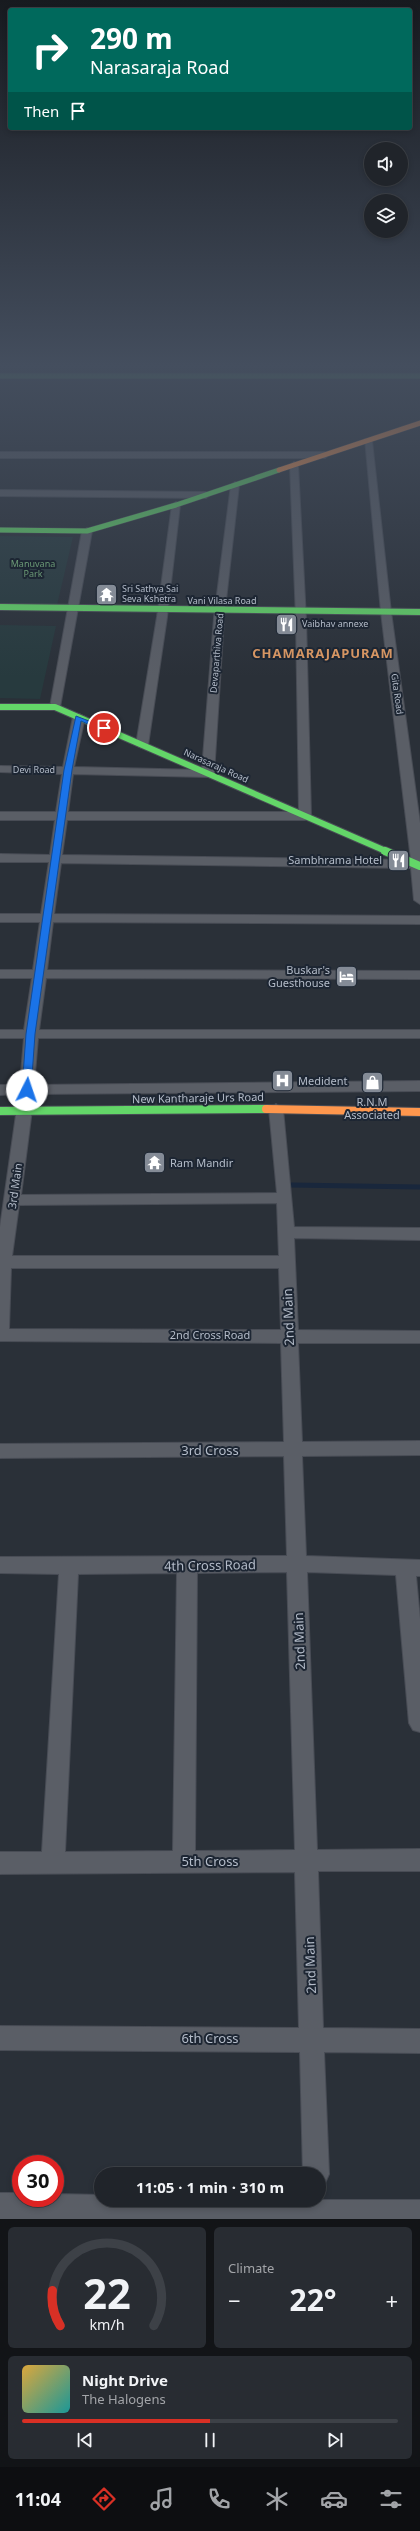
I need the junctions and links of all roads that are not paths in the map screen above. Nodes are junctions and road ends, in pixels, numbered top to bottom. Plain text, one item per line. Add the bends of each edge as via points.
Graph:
1 (281, 470) edge
2 (294, 470) edge
3 (371, 470) edge
4 (235, 485) junction
5 (0, 493) edge
6 (206, 495) junction
7 (176, 505) junction
8 (0, 530) edge
9 (86, 531) junction
10 (0, 607) edge
11 (420, 612) edge
12 (73, 613) junction
13 (162, 614) junction
14 (220, 614) junction
15 (0, 615) edge
16 (301, 616) junction
17 (386, 616) junction
18 (420, 620) edge
19 (0, 707) edge
20 (55, 707) junction
21 (79, 717) junction
22 (142, 745) junction
23 (0, 769) edge
24 (68, 770) junction
25 (208, 774) junction
26 (0, 816) edge
27 (61, 816) junction
28 (305, 816) junction
29 (0, 858) edge
30 (56, 858) junction
31 (418, 865) edge
32 (420, 900) edge
33 (0, 918) edge
34 (47, 919) junction
35 (420, 920) edge
36 (0, 974) edge
37 (40, 974) junction
38 (420, 975) edge
39 (0, 1034) edge
40 (31, 1034) junction
41 (420, 1034) edge
42 (420, 1086) edge
43 (0, 1090) edge
44 (27, 1090) junction
45 (276, 1109) junction
46 (0, 1111) edge
47 (25, 1112) junction
48 (420, 1112) edge
49 (285, 1198) junction
50 (14, 1200) junction
51 (285, 1232) junction
52 (420, 1234) edge
53 (3, 1262) junction
54 (286, 1262) junction
55 (0, 1331) edge
56 (0, 1335) edge
57 (288, 1335) junction
58 (420, 1337) edge
59 (420, 1448) edge
60 (292, 1450) junction
61 (0, 1451) edge
62 (296, 1564) junction
63 (0, 1565) edge
64 (69, 1566) junction
65 (187, 1566) junction
66 (413, 1568) edge
67 (420, 1723) edge
68 (420, 1860) edge
69 (184, 1861) junction
70 (307, 1861) junction
71 (53, 1862) junction
72 (0, 1863) edge
73 (0, 2038) edge
74 (313, 2038) junction
75 (420, 2040) edge
76 (316, 2167) edge
77 (0, 2206) edge
78 (317, 2210) edge
79 (420, 2213) edge

1 - 4 main road
2 - 16 street
3 - 17 street, Gita Road
4 - 6 main road
4 - 14 street, Devaparthiva Road
5 - 6 street
6 - 7 main road
7 - 9 main road
7 - 13 street
8 - 9 main road
9 - 12 street
10 - 12 main road, Vani Vilasa Road
11 - 17 main road, Vani Vilasa Road
12 - 13 main road, Vani Vilasa Road
12 - 15 main road, Vani Vilasa Road
12 - 20 street
13 - 14 main road, Vani Vilasa Road
13 - 22 street
14 - 16 main road, Vani Vilasa Road
14 - 25 street, Devaparthiva Road
16 - 17 main road, Vani Vilasa Road
16 - 28 street
17 - 18 main road, Vani Vilasa Road
17 - 31 street, Gita Road
19 - 20 main road, Narasaraja Road
20 - 21 main road, Narasaraja Road
21 - 22 main road, Narasaraja Road
21 - 24 street, 3rd Main
22 - 25 main road, Narasaraja Road
23 - 24 street, Devi Road
24 - 25 street, Devi Road
24 - 27 street, 3rd Main
25 - 28 main road, Narasaraja Road
26 - 27 street
27 - 28 street
27 - 30 street, 3rd Main
28 - 31 main road, Narasaraja Road
29 - 30 street
30 - 31 street
30 - 34 street, 3rd Main
31 - 32 street, Gita Road
33 - 34 street
34 - 35 street
34 - 37 street, 3rd Main
36 - 37 street
37 - 38 street
37 - 40 street, 3rd Main
39 - 40 street
40 - 41 street
40 - 44 street, 3rd Main
42 - 44 street
43 - 44 street
44 - 47 street, 3rd Main
45 - 47 main road, New Kantharaje Urs Road
45 - 48 main road, New Kantharaje Urs Road
45 - 49 street, 2nd Main
46 - 47 main road, New Kantharaje Urs Road
47 - 50 street, 3rd Main
49 - 50 street
49 - 51 street, 2nd Main
50 - 53 street, 3rd Main
51 - 52 street
51 - 54 street, 2nd Main
53 - 54 street
53 - 55 street, 3rd Main
54 - 57 street, 2nd Main
56 - 57 street, 2nd Cross Road
57 - 58 street, 2nd Cross Road
57 - 60 street, 2nd Main
59 - 60 street, 3rd Cross
60 - 61 street, 3rd Cross
60 - 62 street, 2nd Main
62 - 65 street, 4th Cross Road
62 - 66 street, 4th Cross Road
62 - 70 street, 2nd Main
63 - 64 street, 4th Cross Road
64 - 65 street, 4th Cross Road
64 - 71 street
65 - 69 street
66 - 67 street
68 - 70 street, 5th Cross
69 - 70 street, 5th Cross
69 - 71 street, 5th Cross
70 - 74 street, 2nd Main
71 - 72 street, 5th Cross
73 - 74 street, 6th Cross
74 - 75 street, 6th Cross
74 - 76 street, 2nd Main
77 - 78 street
78 - 79 street

